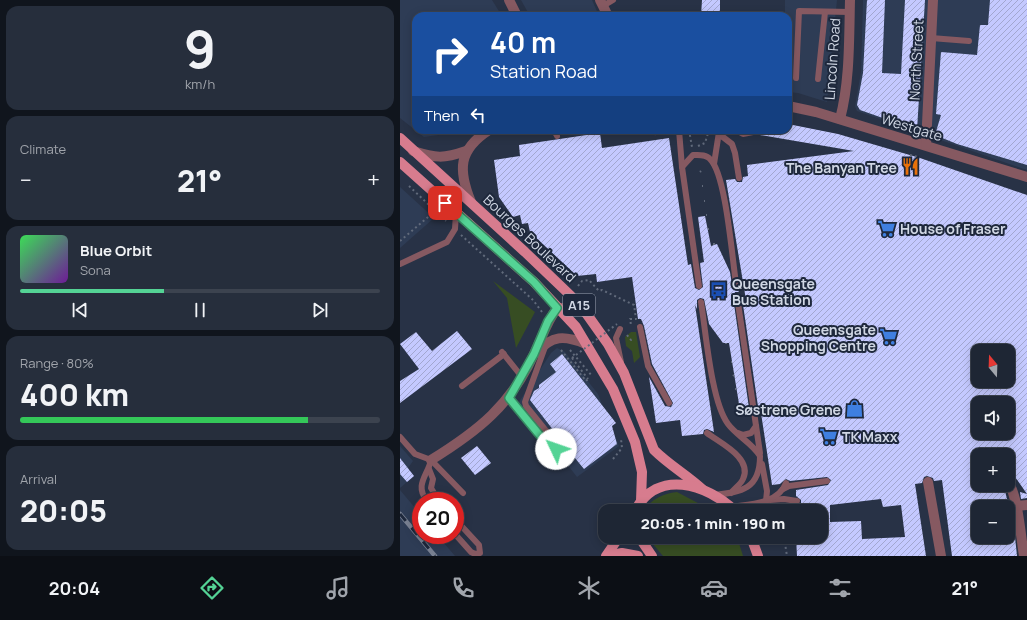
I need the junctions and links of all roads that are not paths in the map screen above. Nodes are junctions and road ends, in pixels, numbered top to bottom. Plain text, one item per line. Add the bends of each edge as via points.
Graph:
1 (509, 0) edge
2 (613, 0) edge
3 (850, 0) edge
4 (932, 0) edge
5 (602, 3) edge
6 (516, 12) edge
7 (825, 12) junction
8 (850, 12) junction
9 (931, 38) junction
10 (969, 41) dead end
11 (796, 78) dead end
12 (818, 79) dead end
13 (792, 107) edge
14 (840, 119) junction
15 (483, 134) edge
16 (679, 134) edge
17 (719, 134) edge
18 (721, 134) edge
19 (400, 138) edge
20 (926, 145) junction
21 (413, 151) junction
22 (466, 151) junction
23 (400, 162) edge
24 (714, 164) junction
25 (682, 167) junction
26 (1027, 177) edge
27 (739, 178) dead end
28 (471, 202) junction
29 (456, 213) junction
30 (400, 264) edge
31 (736, 283) dead end
32 (700, 286) dead end
33 (737, 296) dead end
34 (701, 302) dead end
35 (557, 308) junction
36 (586, 313) junction
37 (640, 326) dead end
38 (619, 327) road end
39 (546, 343) junction
40 (586, 344) junction
41 (534, 354) junction
42 (624, 373) junction
43 (522, 377) junction
44 (462, 386) dead end
45 (509, 398) junction
46 (669, 403) dead end
47 (756, 426) junction
48 (737, 432) junction
49 (707, 433) dead end
50 (400, 437) edge
51 (562, 441) dead end
52 (567, 448) dead end
53 (760, 456) junction
54 (430, 464) junction
55 (827, 481) dead end
56 (928, 482) dead end
57 (702, 489) junction
58 (422, 492) edge
59 (433, 492) edge
60 (462, 492) edge
61 (1012, 492) edge
62 (731, 493) junction
63 (712, 495) junction
64 (768, 500) junction
65 (641, 501) junction
66 (797, 501) dead end
67 (639, 504) edge
68 (726, 504) edge
69 (752, 504) edge
70 (767, 504) edge
71 (1027, 505) edge
72 (1016, 506) junction
73 (464, 529) edge
74 (464, 544) edge
75 (614, 544) edge
76 (644, 544) edge
77 (754, 544) edge
78 (606, 556) edge
79 (638, 556) edge
80 (652, 556) edge
81 (758, 556) edge
82 (941, 556) edge
83 (1024, 556) edge

1 - 6 street
2 - 5 lane
3 - 8 street, Lincoln Road
4 - 9 street, North Street
7 - 8 lane
7 - 11 lane via 799,11
7 - 12 lane
8 - 14 street, Lincoln Road via 846,80
9 - 10 lane
9 - 20 street, North Street
13 - 14 street, Westgate
14 - 20 street, Westgate
15 - 22 street
16 - 25 lane
17 - 24 lane
18 - 27 lane via 732,144
19 - 21 main road, Bourges Boulevard / A15
20 - 26 street, Westgate
21 - 22 street via 435,158 445,158
21 - 28 main road, Bourges Boulevard / A15
22 - 28 street via 463,182
23 - 29 main road, A15
24 - 25 lane via 704,155 693,155
24 - 31 lane via 721,180
25 - 32 lane
28 - 36 main road, Bourges Boulevard / A15
29 - 30 lane via 455,229 447,242
29 - 35 main road, A15 via 534,282
33 - 47 lane
34 - 48 lane via 719,409 728,425
35 - 36 street via 576,308
35 - 40 main road, A15 via 576,327
35 - 41 street
36 - 42 main road, Bourges Boulevard / A15
37 - 46 lane via 648,366
38 - 42 lane via 616,338
39 - 40 street via 565,337
39 - 41 street
39 - 51 lane via 525,402 547,432 556,441
40 - 65 main road, A15 via 613,389 635,442 642,472
41 - 43 street
42 - 57 main road, Bourges Boulevard / A15 via 654,450
43 - 44 lane via 503,352
43 - 45 street
45 - 52 lane via 542,438 556,449 562,451
45 - 54 street via 482,426
47 - 48 lane via 751,433 743,435
47 - 53 lane
48 - 53 lane
49 - 62 lane via 742,460 745,473 743,480
50 - 54 lane via 415,454
53 - 62 lane via 759,471 753,482 741,491
53 - 64 lane
54 - 58 lane via 423,475
54 - 59 lane
54 - 60 lane
55 - 64 lane via 785,486
56 - 82 street
57 - 63 main road
57 - 65 main road via 688,484 669,486 650,492
61 - 72 street
62 - 63 lane
63 - 68 main road
64 - 66 lane
64 - 69 lane
64 - 70 lane
65 - 67 main road
71 - 72 street
72 - 83 street
73 - 74 lane via 479,545 480,553 471,552
75 - 78 main road
76 - 80 main road
77 - 81 main road
78 - 79 main road via 622,553

